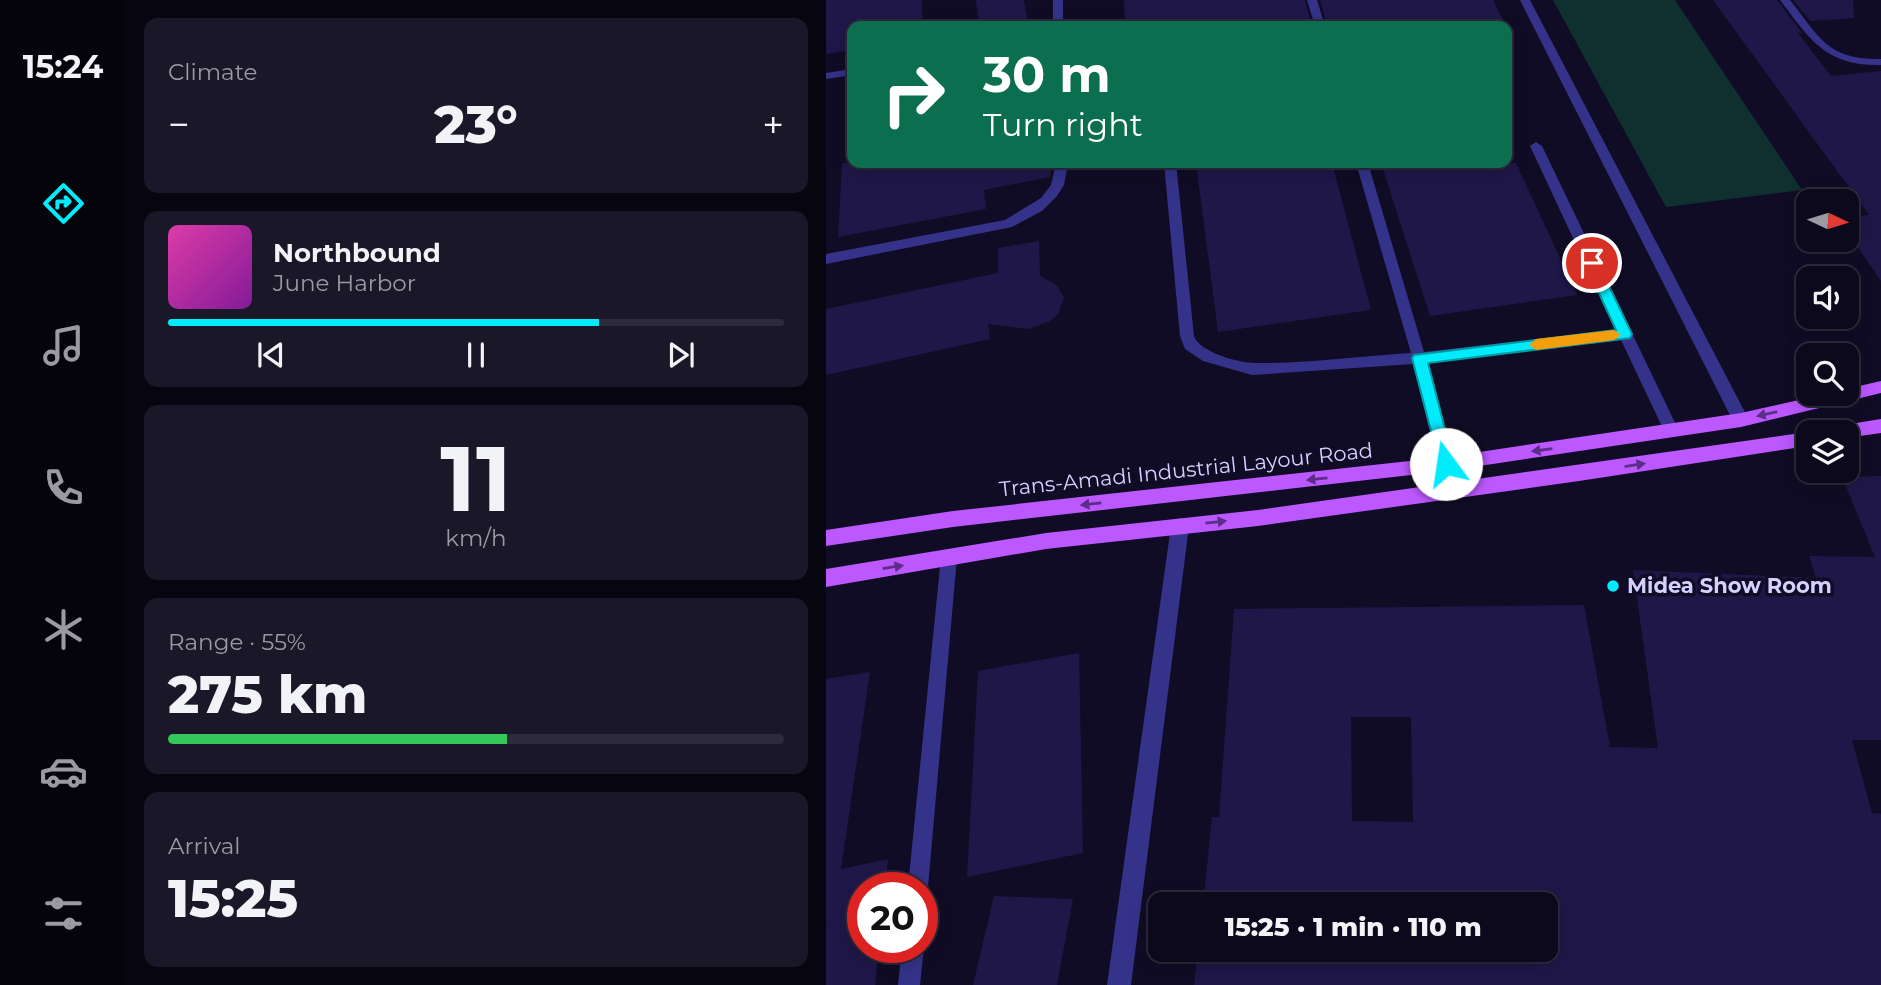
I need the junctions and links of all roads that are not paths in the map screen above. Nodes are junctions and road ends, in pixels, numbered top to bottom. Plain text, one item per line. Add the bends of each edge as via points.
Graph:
1 (1058, 0) edge
2 (1312, 0) edge
3 (1525, 0) edge
4 (1785, 0) edge
5 (1058, 21) edge
6 (1318, 21) edge
7 (1881, 62) edge
8 (847, 73) edge
9 (826, 76) edge
10 (1536, 146) dead end
11 (1062, 168) edge
12 (1171, 168) edge
13 (1363, 168) edge
14 (826, 259) edge
15 (1625, 334) junction
16 (1419, 358) junction
17 (1881, 387) edge
18 (1741, 420) junction
19 (1881, 426) edge
20 (1859, 430) edge
21 (1671, 431) junction
22 (1796, 441) edge
23 (1446, 464) junction
24 (1180, 526) junction
25 (826, 538) edge
26 (949, 557) junction
27 (826, 578) edge
28 (920, 872) edge
29 (911, 963) edge
30 (909, 985) edge
31 (1119, 985) edge

1 - 5 lane
2 - 6 lane
3 - 18 street
4 - 7 lane via 1834,56 1848,62
8 - 9 lane
10 - 15 lane
11 - 14 lane via 1060,183 1048,199 1031,214 1008,223
12 - 16 lane via 1190,345 1208,357 1252,369
13 - 16 lane
15 - 16 lane
15 - 21 lane
16 - 23 lane
17 -> 18 main road, Trans-Amadi Industrial Layour Road
18 - 21 main road, Trans-Amadi Industrial Layour Road
19 - 20 main road
21 -> 23 main road, Trans-Amadi Industrial Layour Road
24 -> 22 main road
23 -> 25 main road, Trans-Amadi Industrial Layour Road via 953,519
24 - 26 main road
24 - 31 street
27 -> 26 main road
26 - 28 lane
29 - 30 lane

